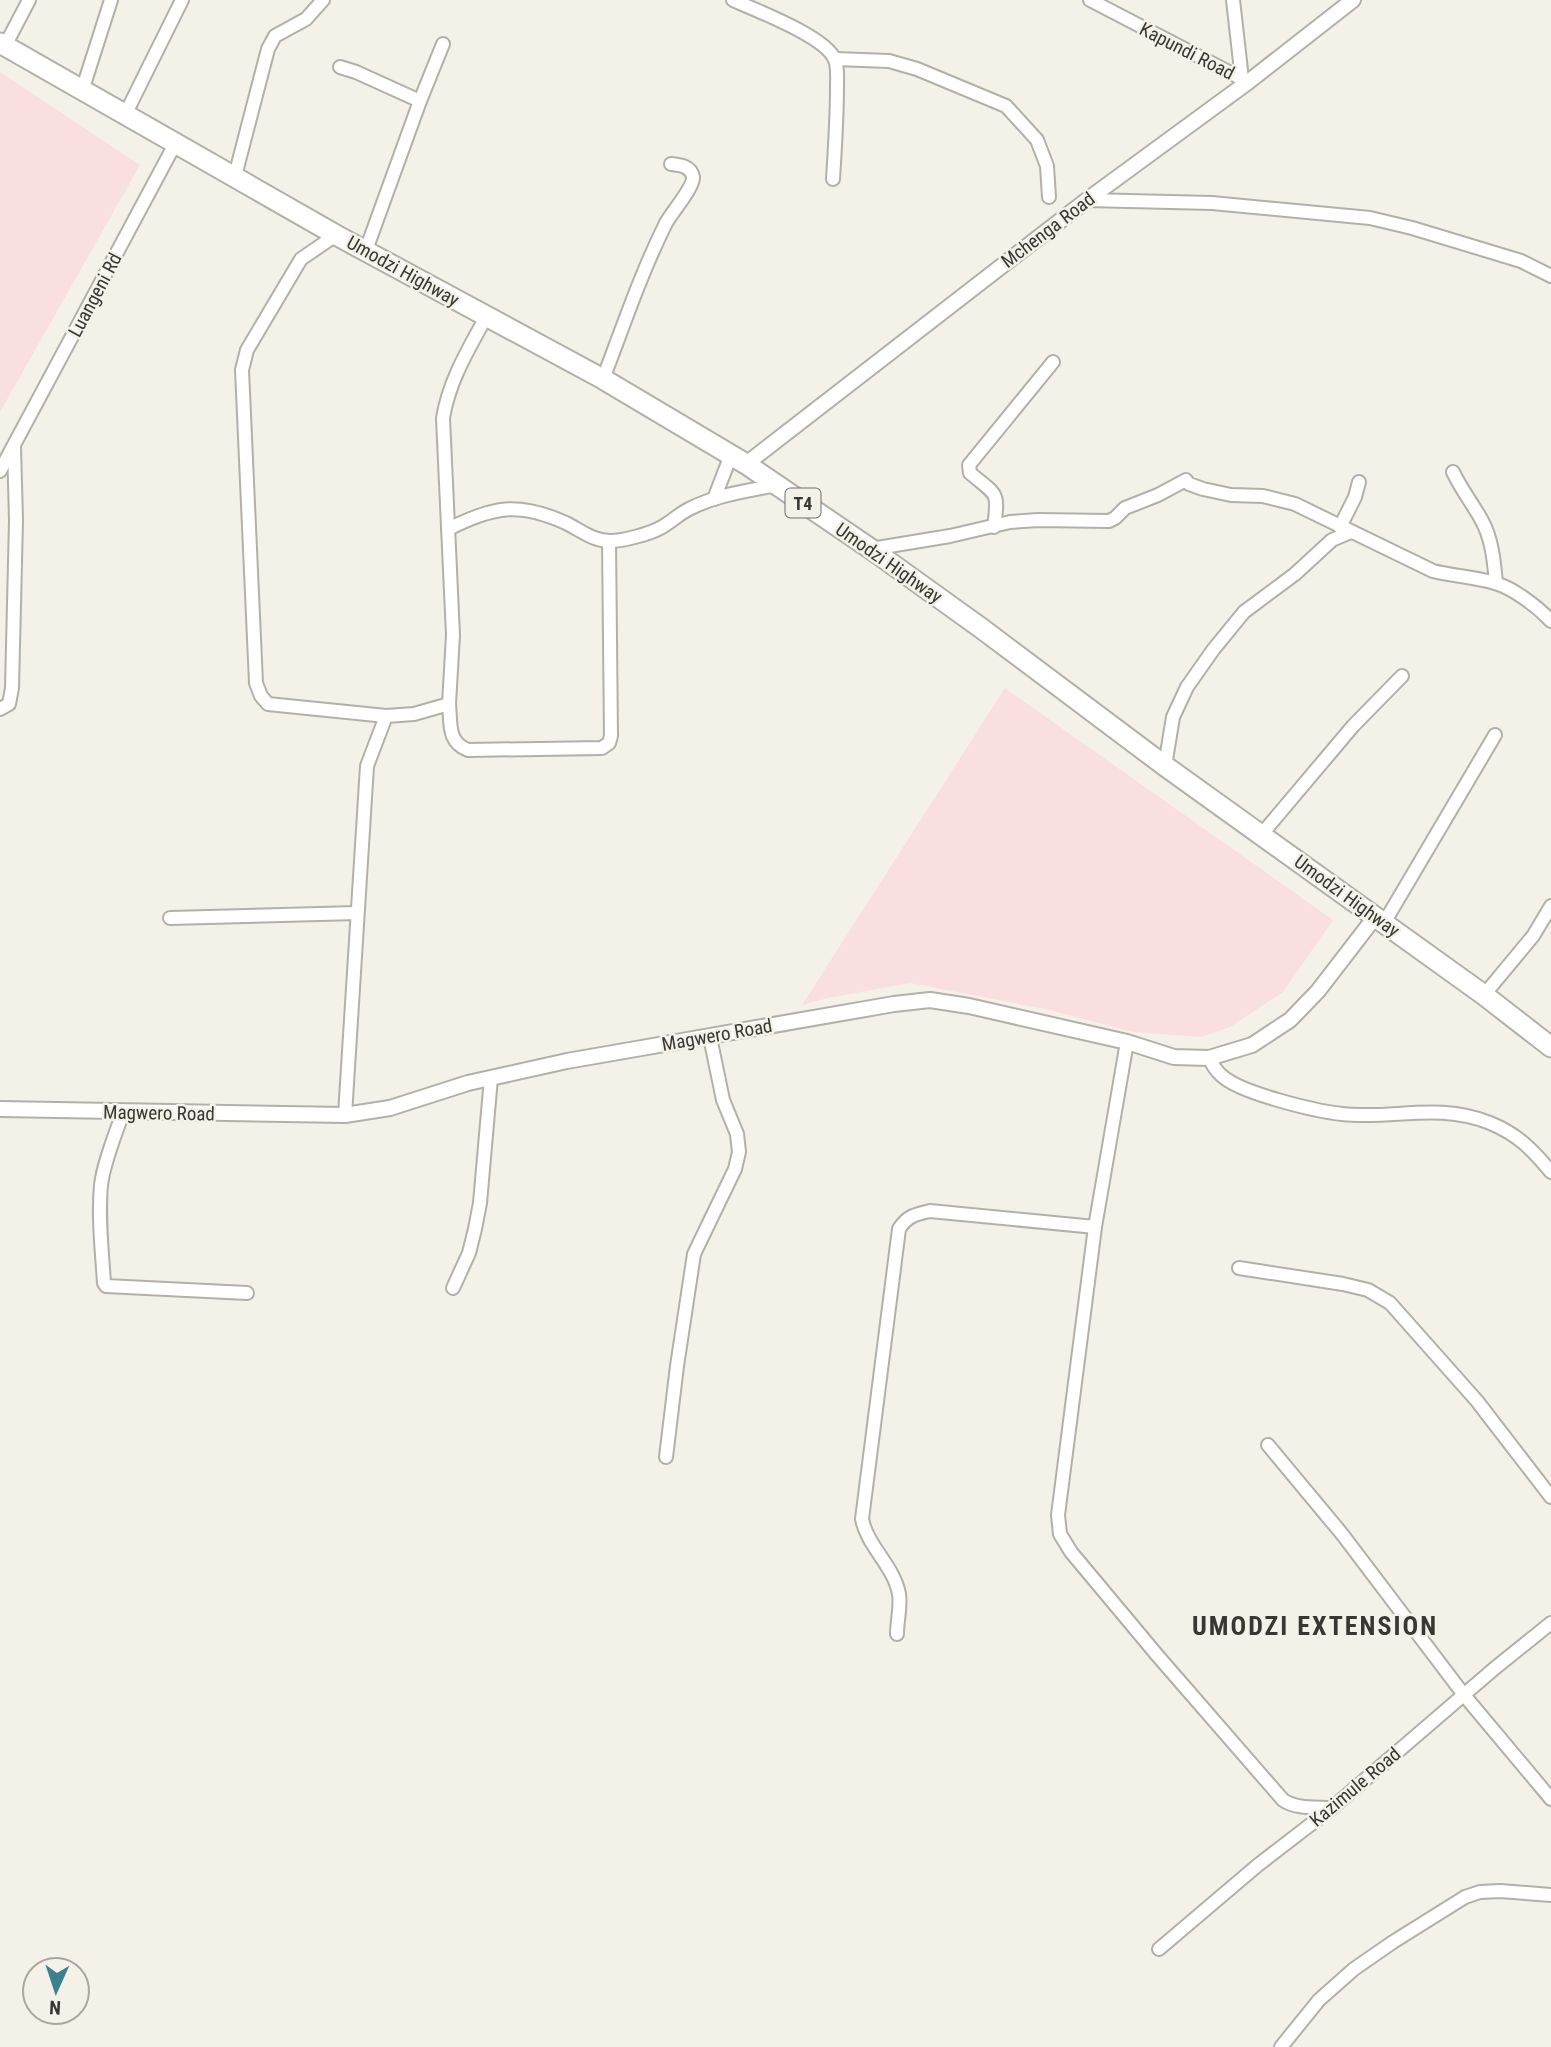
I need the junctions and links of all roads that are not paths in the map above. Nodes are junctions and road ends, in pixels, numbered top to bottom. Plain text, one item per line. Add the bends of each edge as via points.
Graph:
1 (29, 0) edge
2 (111, 0) edge
3 (182, 0) edge
4 (323, 0) edge
5 (733, 0) edge
6 (1090, 0) edge
7 (1233, 0) edge
8 (1353, 0) edge
9 (2, 44) edge
10 (443, 44) dead end
11 (835, 59) junction
12 (340, 67) dead end
13 (1245, 80) junction
14 (82, 91) junction
15 (420, 101) junction
16 (125, 114) junction
17 (175, 144) junction
18 (671, 164) dead end
19 (234, 176) junction
20 (833, 179) dead end
21 (1049, 197) dead end
22 (1087, 200) junction
23 (336, 234) junction
24 (366, 250) junction
25 (1551, 276) edge
26 (486, 317) junction
27 (1053, 362) dead end
28 (603, 379) junction
29 (14, 447) junction
30 (738, 459) junction
31 (0, 471) edge
32 (1453, 472) dead end
33 (1359, 482) dead end
34 (777, 485) junction
35 (714, 499) junction
36 (994, 527) junction
37 (448, 529) junction
38 (1346, 529) junction
39 (610, 541) junction
40 (871, 549) junction
41 (1496, 583) junction
42 (1551, 621) edge
43 (1402, 676) dead end
44 (449, 704) junction
45 (0, 709) edge
46 (386, 716) junction
47 (1495, 734) dead end
48 (1165, 766) junction
49 (1261, 835) junction
50 (1551, 906) edge
51 (357, 913) junction
52 (170, 918) dead end
53 (1380, 920) junction
54 (1485, 995) junction
55 (710, 1037) junction
56 (1127, 1042) junction
57 (1551, 1047) edge
58 (1209, 1058) junction
59 (491, 1078) junction
60 (0, 1109) edge
61 (122, 1112) junction
62 (345, 1115) junction
63 (1551, 1172) edge
64 (1095, 1227) junction
65 (1239, 1268) dead end
66 (453, 1288) dead end
67 (247, 1293) dead end
68 (1268, 1445) dead end
69 (666, 1457) dead end
70 (1551, 1497) edge
71 (1551, 1623) edge
72 (897, 1634) dead end
73 (1464, 1695) junction
74 (1551, 1799) edge
75 (1332, 1808) junction
76 (1551, 1895) edge
77 (1158, 1949) dead end
78 (1281, 2047) edge

1 - 9 street
2 - 14 street
3 - 16 street
4 - 19 street via 306,19 275,36 268,49
5 - 11 street via 809,37
6 - 13 street, Kapundi Road
7 - 13 street
8 - 13 street, Mchenga Road
9 - 14 highway, Umodzi Highway / T4
10 - 15 street
11 - 20 street
11 - 21 street via 889,61 1006,106 1037,139 1047,166
12 - 15 street
13 - 22 street, Mchenga Road
14 - 16 highway, Umodzi Highway / T4
15 - 24 street
16 - 17 highway, Umodzi Highway / T4
17 - 19 highway, Umodzi Highway / T4
17 - 29 street, Luangeni Rd
18 - 28 street via 690,171 691,185 650,256
19 - 23 highway, Umodzi Highway / T4
22 - 25 street via 1212,203 1370,218 1521,261
22 - 30 street, Mchenga Road via 757,454
23 - 24 highway, Umodzi Highway / T4
23 - 46 street via 301,259 247,350 242,370 256,683 268,704
24 - 26 highway, Umodzi Highway / T4
26 - 28 highway, Umodzi Highway / T4
26 - 37 street via 446,399
27 - 36 street via 969,465 970,473 995,495
28 - 30 highway, Umodzi Highway / T4
29 - 31 street, Luangeni Rd
29 - 45 street, Luangeni Rd via 12,688 10,701
30 - 34 highway, Umodzi Highway / T4
30 - 35 street
32 - 41 street via 1482,520 1493,549
33 - 38 street
34 - 35 street
34 - 40 highway, Umodzi Highway / T4
35 - 39 street via 660,529
36 - 38 street via 1038,520 1109,520 1186,480 1203,489 1295,504
36 - 40 street
37 - 39 street via 504,508 525,510 567,524 591,538
37 - 44 street via 453,635
38 - 41 street via 1433,571
38 - 48 street via 1244,612 1213,649 1186,687 1173,717
39 - 44 street via 609,743 602,748 468,750 453,739
40 - 48 highway, Umodzi Highway / T4
41 - 42 street via 1534,605
43 - 49 street
44 - 46 street
46 - 51 street via 367,766
47 - 53 street
48 - 49 highway, Umodzi Highway / T4
49 - 53 highway, Umodzi Highway / T4
50 - 54 street via 1534,936
51 - 52 street
51 - 62 street
53 - 54 highway, Umodzi Highway / T4
53 - 58 street, Magwero Road via 1290,1020 1252,1045
54 - 57 highway, Umodzi Highway / T4
55 - 56 street, Magwero Road via 930,1000
55 - 59 street, Magwero Road
55 - 69 street via 739,1152 694,1254
56 - 58 street, Magwero Road via 1174,1057
56 - 64 street
58 - 63 street via 1232,1084 1307,1107 1342,1114 1433,1111 1488,1122 1517,1136
59 - 62 street, Magwero Road via 390,1108
59 - 66 street via 480,1203 469,1253
60 - 61 street, Magwero Road
61 - 62 street, Magwero Road
61 - 67 street via 101,1186 104,1283 110,1288
64 - 72 street via 930,1211 912,1215 899,1229 862,1518 864,1530 897,1585
64 - 75 street via 1058,1515 1060,1534 1283,1800
65 - 70 street via 1343,1284 1390,1303 1477,1401
68 - 73 street
71 - 73 street, Kazimule Road
73 - 74 street
73 - 75 street, Kazimule Road
75 - 77 street, Kazimule Road
76 - 78 street via 1500,1891 1465,1897 1354,1969 1319,2000

